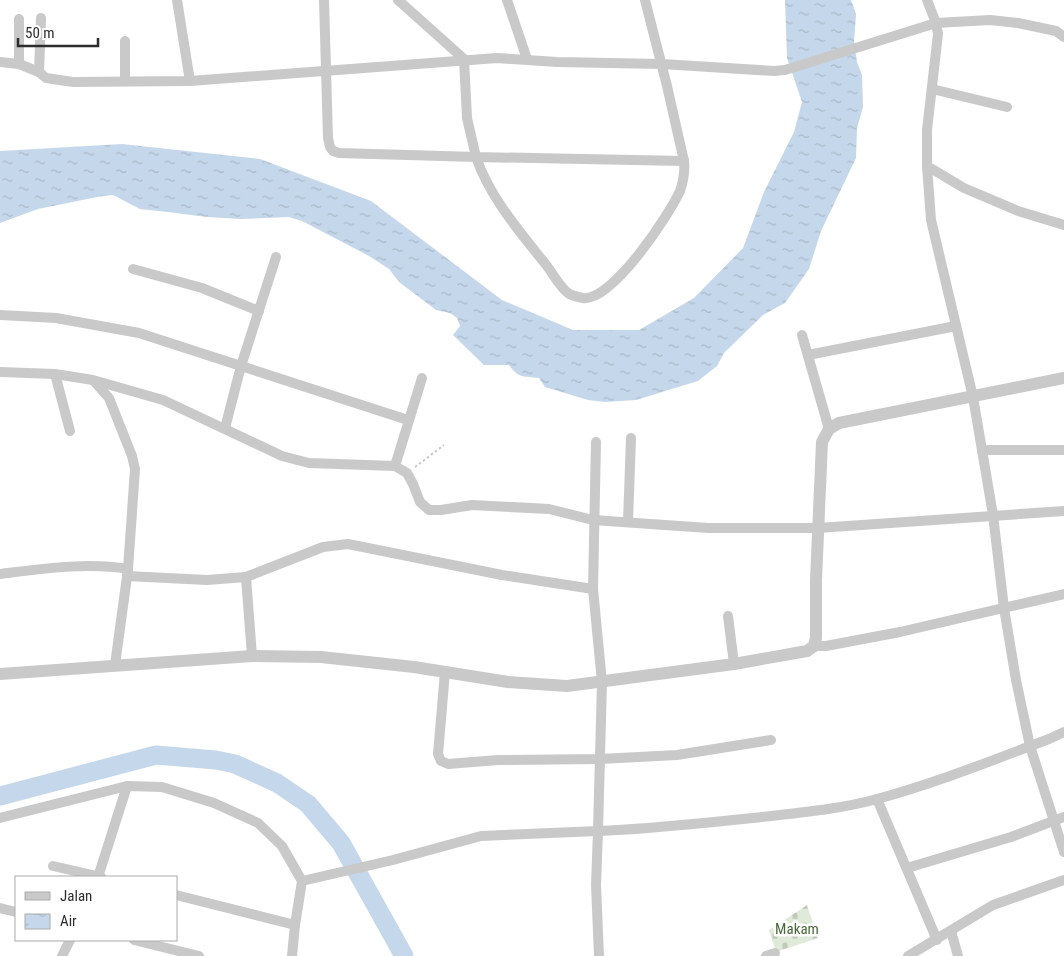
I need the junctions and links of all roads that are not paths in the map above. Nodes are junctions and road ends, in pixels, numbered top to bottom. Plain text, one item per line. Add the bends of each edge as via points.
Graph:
1 (177, 0) edge
2 (324, 0) edge
3 (398, 0) edge
4 (507, 0) edge
5 (645, 0) edge
6 (927, 0) edge
7 (41, 18) dead end
8 (19, 19) dead end
9 (936, 24) junction
10 (1064, 37) edge
11 (125, 41) dead end
12 (527, 59) junction
13 (464, 60) junction
14 (0, 62) edge
15 (19, 64) junction
16 (662, 64) junction
17 (327, 71) junction
18 (39, 72) junction
19 (125, 81) junction
20 (190, 82) junction
21 (932, 90) junction
22 (1007, 107) dead end
23 (476, 158) junction
24 (684, 161) junction
25 (927, 166) junction
26 (1064, 225) edge
27 (276, 257) dead end
28 (133, 269) dead end
29 (259, 311) junction
30 (0, 315) edge
31 (956, 326) junction
32 (802, 334) dead end
33 (808, 355) junction
34 (241, 366) junction
35 (0, 372) edge
36 (55, 374) junction
37 (422, 378) dead end
38 (1064, 378) edge
39 (93, 380) junction
40 (973, 397) junction
41 (408, 420) junction
42 (226, 428) junction
43 (829, 430) junction
44 (70, 431) dead end
45 (630, 438) dead end
46 (596, 442) dead end
47 (982, 450) junction
48 (1064, 450) edge
49 (395, 466) junction
50 (1064, 510) edge
51 (993, 515) junction
52 (593, 520) junction
53 (628, 522) junction
54 (818, 528) junction
55 (127, 572) junction
56 (0, 574) edge
57 (246, 577) junction
58 (593, 589) junction
59 (1064, 594) edge
60 (1004, 608) junction
61 (728, 616) dead end
62 (814, 646) junction
63 (252, 656) junction
64 (734, 664) junction
65 (115, 665) junction
66 (445, 672) junction
67 (0, 674) edge
68 (602, 682) junction
69 (1064, 732) edge
70 (771, 740) dead end
71 (1030, 746) junction
72 (600, 759) junction
73 (127, 786) junction
74 (877, 799) junction
75 (1064, 817) edge
76 (0, 818) edge
77 (1053, 821) junction
78 (598, 830) junction
79 (1064, 852) edge
80 (53, 866) dead end
81 (908, 868) junction
82 (95, 876) edge
83 (99, 876) edge
84 (1064, 880) edge
85 (302, 881) junction
86 (178, 896) edge
87 (0, 908) edge
88 (15, 912) edge
89 (295, 925) junction
90 (951, 931) junction
91 (937, 940) junction
92 (70, 941) edge
93 (138, 941) edge
94 (62, 956) edge
95 (198, 956) edge
96 (292, 956) edge
97 (598, 956) edge
98 (908, 956) edge
99 (958, 956) edge

1 - 20 street
2 - 17 street
3 - 13 street
4 - 12 street
5 - 16 street
6 - 9 street
7 - 18 street
8 - 15 street
9 - 10 street via 990,20 1018,23
9 - 16 street via 785,70
9 - 21 street via 938,46
11 - 19 street
12 - 13 street
12 - 16 street via 566,63
13 - 17 street
13 - 23 street via 467,118
14 - 15 street
15 - 18 street
16 - 24 street
17 - 20 street
17 - 23 street via 328,138 333,152
18 - 19 street via 56,81
19 - 20 street
21 - 22 street
21 - 25 street
23 - 24 street
23 - 24 street via 483,177 516,227 568,293 584,298 594,296 612,283 648,244 681,189
25 - 26 street via 964,188 1018,211
25 - 31 street via 931,220
27 - 29 street
28 - 29 street via 202,288
29 - 34 street
30 - 34 street via 56,318 139,333
31 - 33 street
31 - 40 street
32 - 33 street
33 - 43 street
34 - 41 street
34 - 42 street
35 - 36 street
36 - 39 street
36 - 44 street
37 - 41 street
38 - 40 street
39 - 42 street via 164,400
39 - 55 street via 109,398 135,469
40 - 43 street via 839,423
40 - 47 street
41 - 49 street
42 - 49 street via 282,456 309,463
43 - 54 street via 822,442
45 - 53 street
46 - 52 street
47 - 48 street
47 - 51 street
49 - 52 street via 407,473 420,502 430,510 472,505 549,510
50 - 51 street
51 - 54 street
51 - 60 street
52 - 53 street
52 - 58 street
53 - 54 street via 708,528
54 - 62 street
55 - 56 street via 113,566
55 - 57 street via 207,580
55 - 65 street
57 - 58 street via 322,547 348,544 502,575
57 - 63 street
58 - 68 street
59 - 60 street
60 - 62 street via 900,632
60 - 71 street
61 - 64 street
62 - 64 street via 806,651
63 - 65 street
63 - 66 street via 321,657
64 - 68 street
65 - 67 street
66 - 68 street via 508,682 567,686
66 - 72 street via 438,754 441,761 448,764
68 - 72 street
69 - 71 street
70 - 72 street via 677,755
71 - 74 street
71 - 77 street
72 - 78 street
73 - 76 street
73 - 83 street
73 - 85 street via 162,787 214,803 258,823 282,846
74 - 78 street via 797,813 651,829
74 - 81 street
75 - 77 street
77 - 79 street
77 - 81 street
78 - 85 street via 481,836
78 - 97 street
80 - 82 street
81 - 91 street
84 - 90 street via 993,905
85 - 89 street
86 - 89 street
87 - 88 street
89 - 96 street
90 - 91 street
90 - 99 street
91 - 98 street
92 - 94 street
93 - 95 street

